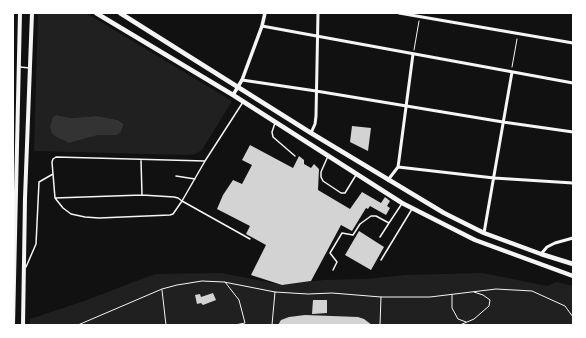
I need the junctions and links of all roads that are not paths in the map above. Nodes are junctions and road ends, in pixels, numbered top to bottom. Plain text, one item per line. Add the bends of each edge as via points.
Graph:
1 (20, 13) edge
2 (32, 13) edge
3 (96, 13) edge
4 (120, 13) edge
5 (265, 13) edge
6 (318, 13) edge
7 (399, 13) edge
8 (427, 13) edge
9 (427, 18) junction
10 (262, 26) junction
11 (318, 37) junction
12 (573, 43) edge
13 (413, 54) junction
14 (19, 67) junction
15 (30, 68) junction
16 (512, 72) junction
17 (242, 80) junction
18 (573, 83) edge
19 (238, 88) junction
20 (316, 91) junction
21 (233, 95) junction
22 (243, 102) junction
23 (407, 106) junction
24 (18, 116) junction
25 (28, 117) junction
26 (503, 122) junction
27 (275, 123) junction
28 (573, 132) edge
29 (311, 133) junction
30 (17, 153) junction
31 (27, 153) junction
32 (295, 156) dead end
33 (328, 156) junction
34 (141, 160) junction
35 (205, 161) junction
36 (398, 167) junction
37 (53, 174) junction
38 (356, 175) junction
39 (176, 176) dead end
40 (494, 178) junction
41 (194, 179) junction
42 (388, 180) junction
43 (573, 183) edge
44 (14, 192) edge
45 (25, 192) junction
46 (142, 195) junction
47 (14, 198) edge
48 (25, 198) junction
49 (55, 198) junction
50 (182, 201) junction
51 (402, 203) junction
52 (412, 208) junction
53 (389, 223) junction
54 (484, 233) junction
55 (380, 237) dead end
56 (573, 238) edge
57 (250, 239) dead end
58 (541, 254) junction
59 (380, 260) dead end
60 (573, 264) edge
61 (24, 270) junction
62 (333, 270) dead end
63 (573, 276) edge
64 (13, 325) edge
65 (23, 325) edge

1 - 14 main road
2 - 15 main road
3 - 21 main road
4 - 19 main road
5 - 10 street
6 - 11 street
7 - 9 street
8 - 9 lane
9 - 12 street
10 - 11 street
10 - 17 street
11 - 13 street
11 - 20 street
13 - 16 street
13 - 23 street
14 - 15 lane
14 - 24 main road
15 - 25 main road
16 - 18 street
16 - 26 street
17 - 19 street
17 - 20 street
19 - 21 street
19 - 29 main road
20 - 23 street
20 - 29 street via 316,120
21 - 22 main road
22 - 27 main road
22 - 35 lane
23 - 26 street
23 - 36 street
24 - 25 main road
24 - 30 main road
25 - 31 main road
26 - 28 street
26 - 40 street
27 - 32 lane via 273,137
27 - 33 main road
29 - 42 main road
30 - 31 main road
30 - 44 main road
31 - 45 main road
33 - 38 main road
33 - 38 lane via 321,172 323,181 341,193 347,192
34 - 35 lane
34 - 37 lane via 56,157 52,162
34 - 46 lane
35 - 41 lane
36 - 40 street
36 - 42 street
37 - 49 lane
37 - 61 lane via 39,182 36,244
38 - 51 main road
39 - 41 lane
40 - 43 street
40 - 54 street
41 - 50 lane
42 - 54 main road via 444,214
44 - 45 main road
44 - 47 main road
45 - 48 main road
46 - 49 lane
46 - 50 lane via 174,197
47 - 48 main road
47 - 64 main road
48 - 61 main road
49 - 50 lane via 71,214 99,218 170,215
50 - 57 lane
51 - 52 main road
51 - 53 lane
52 - 59 lane
52 - 63 main road via 475,240
53 - 55 lane
53 - 62 lane via 371,216 360,224 353,235 342,233 330,253 337,262
54 - 58 main road
56 - 58 street via 555,243
58 - 60 main road
61 - 65 main road

